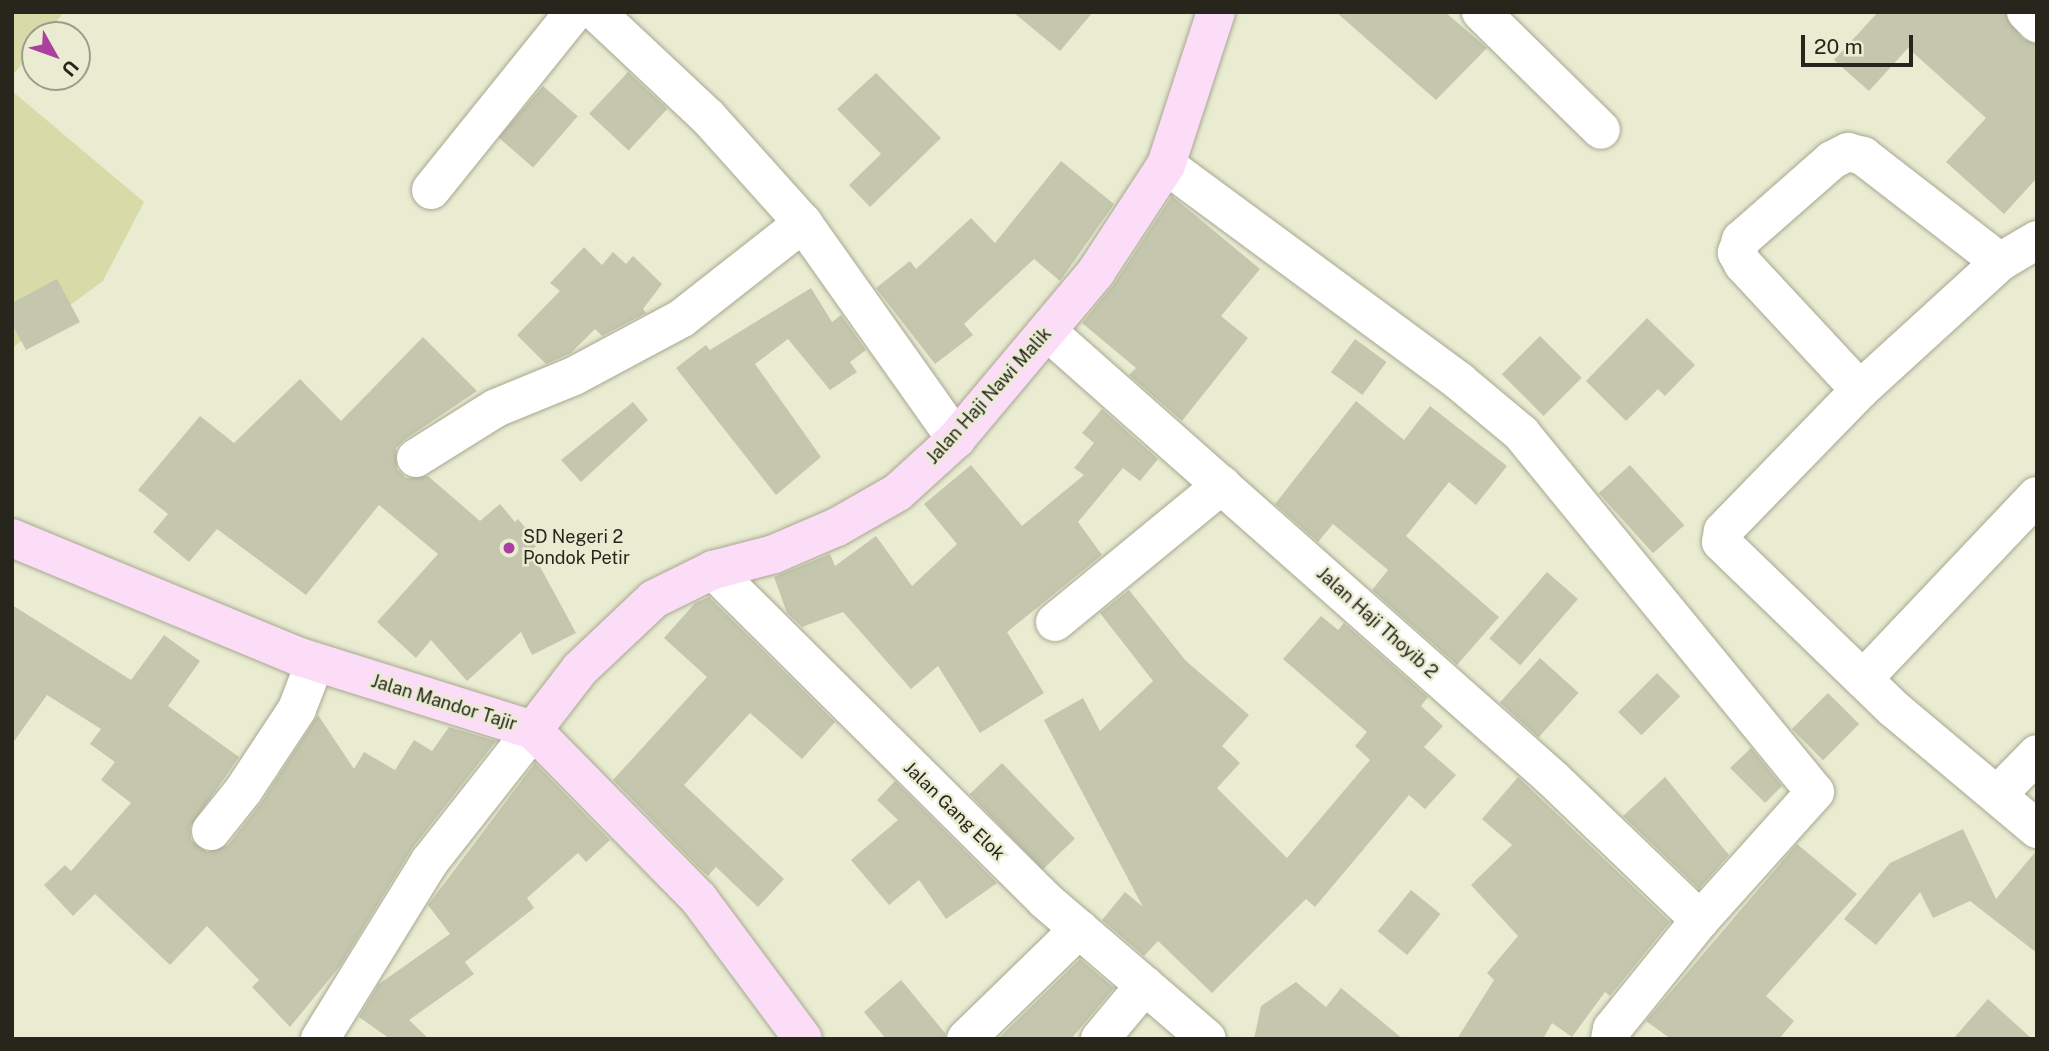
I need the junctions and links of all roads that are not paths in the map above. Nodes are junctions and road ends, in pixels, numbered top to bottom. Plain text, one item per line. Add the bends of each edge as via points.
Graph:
1 (574, 12) edge
2 (596, 12) edge
3 (1216, 12) edge
4 (1481, 12) edge
5 (2026, 12) edge
6 (2037, 23) edge
7 (1601, 130) dead end
8 (1166, 165) junction
9 (431, 190) dead end
10 (803, 223) junction
11 (2037, 240) edge
12 (2000, 262) junction
13 (1048, 331) junction
14 (1860, 390) junction
15 (956, 439) junction
16 (416, 458) dead end
17 (1222, 485) junction
18 (2037, 496) edge
19 (12, 538) edge
20 (713, 570) junction
21 (1055, 622) dead end
22 (315, 662) junction
23 (1864, 678) junction
24 (533, 730) junction
25 (2037, 754) edge
26 (1998, 794) junction
27 (2037, 829) edge
28 (211, 831) dead end
29 (1700, 920) junction
30 (1079, 929) junction
31 (1145, 985) junction
32 (320, 1039) edge
33 (803, 1039) edge
34 (966, 1039) edge
35 (1100, 1039) edge
36 (1207, 1039) edge
37 (1610, 1039) edge

1 - 9 street
2 - 10 street via 708,117
3 - 8 main road, Jalan Haji Nawi Malik
4 - 7 street
5 - 6 street
8 - 13 main road, Jalan Haji Nawi Malik via 1096,272
8 - 29 street via 1460,382 1521,433 1815,792
10 - 15 street
10 - 16 street via 682,318 574,376 495,408
11 - 12 street
12 - 14 street
12 - 14 street via 1863,156 1848,152 1832,160 1741,240 1737,253 1743,264
13 - 15 main road, Jalan Haji Nawi Malik
13 - 17 street, Jalan Haji Thoyib 2
14 - 23 street via 1723,531 1721,542
15 - 20 main road, Jalan Haji Nawi Malik via 898,492 837,527 774,554
17 - 21 street
17 - 29 street, Jalan Haji Thoyib 2 via 1553,779
18 - 23 street
19 - 22 main road, Jalan Mandor Tajir
20 - 24 main road, Jalan Haji Nawi Malik via 654,599 610,638
20 - 30 street, Jalan Gang Elok via 873,734
22 - 24 main road, Jalan Mandor Tajir
22 - 28 street via 297,709
23 - 26 street
24 - 32 street via 430,861
24 - 33 main road, Jalan Mandor Tajir via 699,899
25 - 26 street
26 - 27 street
29 - 37 street via 1612,1029
30 - 31 street, Jalan Gang Elok
30 - 34 street
31 - 35 street
31 - 36 street, Jalan Gang Elok

